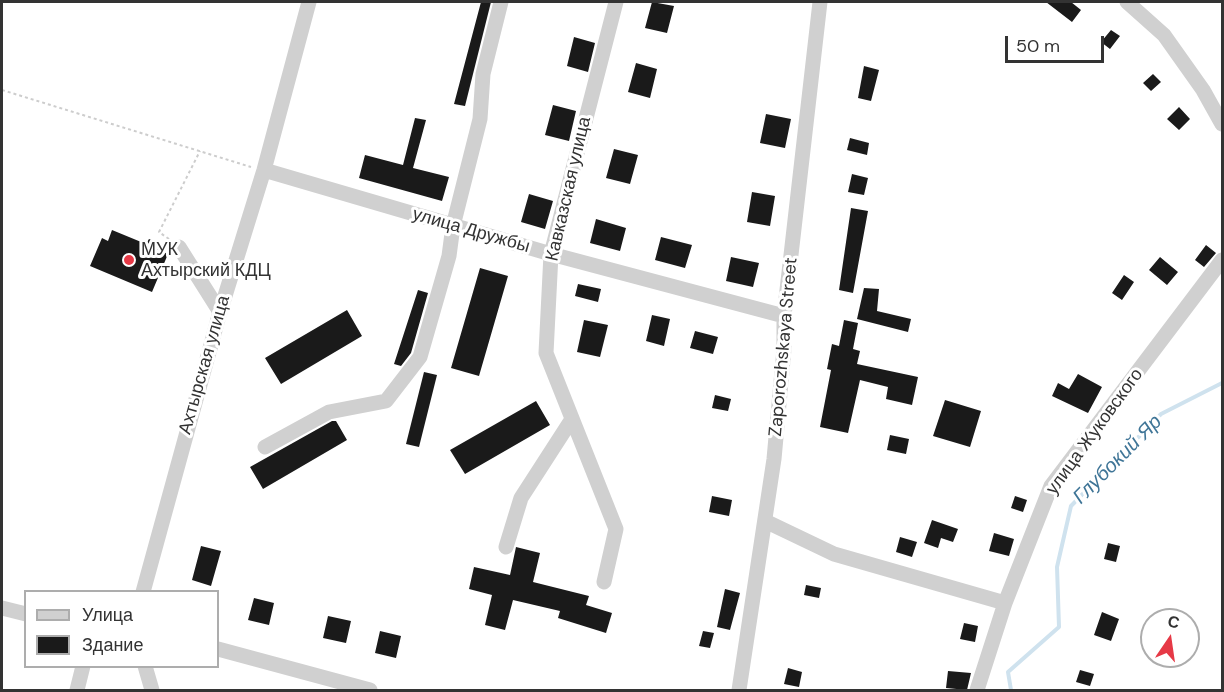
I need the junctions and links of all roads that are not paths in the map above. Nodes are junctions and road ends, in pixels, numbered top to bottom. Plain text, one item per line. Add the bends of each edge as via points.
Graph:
1 (309, 2) edge
2 (501, 2) edge
3 (616, 2) edge
4 (820, 2) edge
5 (1127, 2) edge
6 (1222, 124) edge
7 (264, 171) junction
8 (453, 226) junction
9 (179, 247) road end
10 (551, 254) junction
11 (1222, 260) edge
12 (220, 312) junction
13 (784, 316) junction
14 (572, 419) junction
15 (265, 447) dead end
16 (765, 521) junction
17 (506, 547) dead end
18 (604, 582) dead end
19 (143, 590) edge
20 (1005, 603) junction
21 (2, 608) edge
22 (24, 614) edge
23 (219, 649) edge
24 (82, 668) edge
25 (146, 668) edge
26 (77, 690) edge
27 (152, 690) edge
28 (370, 690) edge
29 (739, 690) edge
30 (977, 690) edge

1 - 7 street, Ахтырская улица
2 - 8 street via 483,74 480,119
3 - 10 street, Кавказская улица
4 - 13 street, Zaporozhskaya Street
5 - 6 street via 1164,35
7 - 8 street, улица Дружбы
7 - 12 street, Ахтырская улица
8 - 10 street, улица Дружбы
8 - 15 street via 449,256 420,357 386,401 329,412
9 - 12 street
10 - 13 street, улица Дружбы
10 - 14 street, Кавказская улица via 546,354
11 - 20 street, улица Жуковского via 1051,486
12 - 19 street, Ахтырская улица
13 - 16 street, Zaporozhskaya Street via 780,393
14 - 17 street via 521,498
14 - 18 street, Кавказская улица via 616,529
16 - 20 street via 834,554
16 - 29 street, Zaporozhskaya Street
20 - 30 street, улица Жуковского
21 - 22 street
23 - 28 street
24 - 26 street
25 - 27 street

